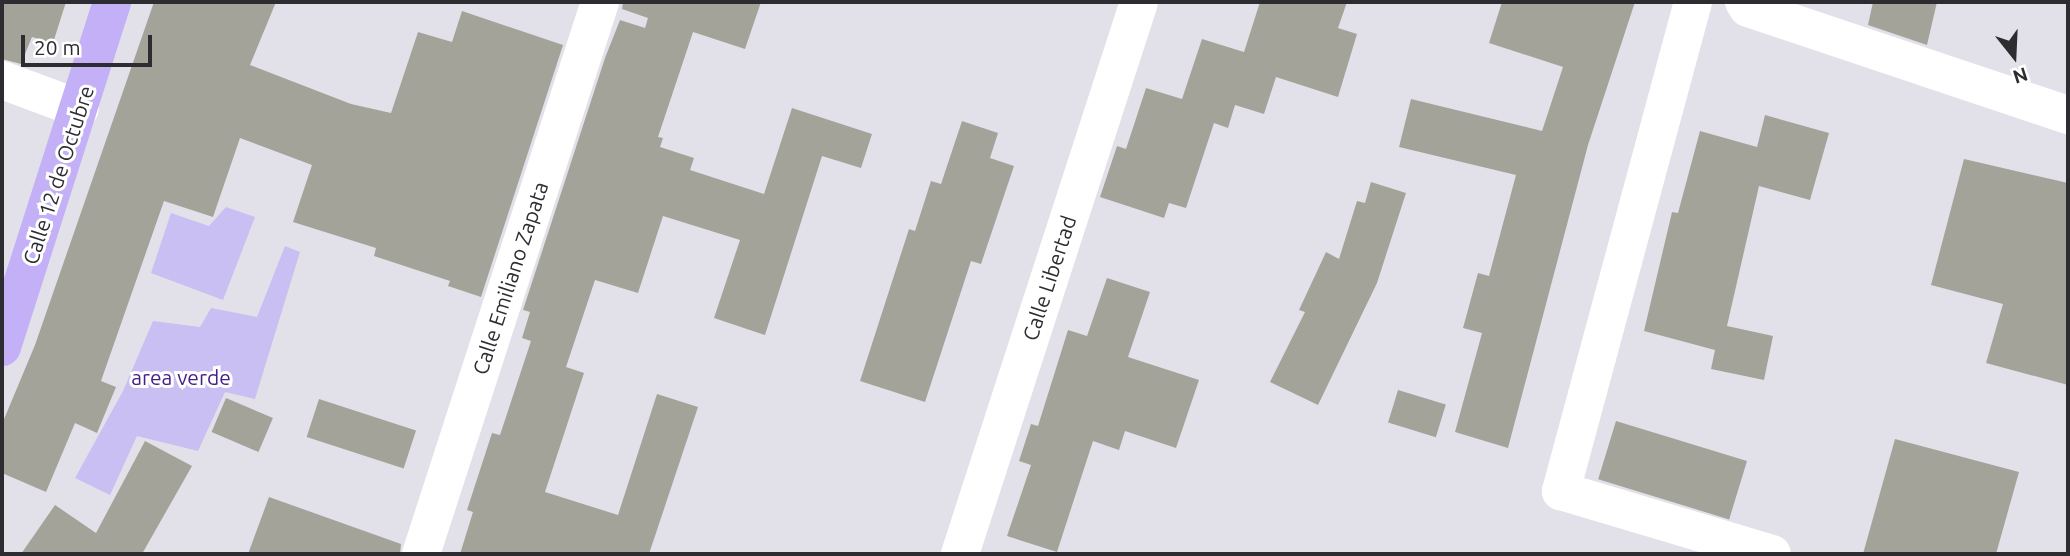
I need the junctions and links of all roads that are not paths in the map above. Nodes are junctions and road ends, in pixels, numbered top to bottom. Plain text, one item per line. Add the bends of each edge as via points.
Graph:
1 (112, 2) edge
2 (600, 2) edge
3 (1139, 2) edge
4 (1693, 2) edge
5 (1744, 2) edge
6 (2, 80) edge
7 (80, 109) junction
8 (2068, 115) edge
9 (9, 301) edge
10 (2, 347) edge
11 (421, 554) edge
12 (960, 554) edge
13 (1773, 554) edge

1 - 7 main road, Calle 12 de Octubre
2 - 11 street, Calle Emiliano Zapata
3 - 12 street, Calle Libertad
4 - 13 street via 1562,491
5 - 8 street via 1748,8
6 - 7 street
7 - 9 main road, Calle 12 de Octubre
9 - 10 main road, Calle 12 de Octubre

